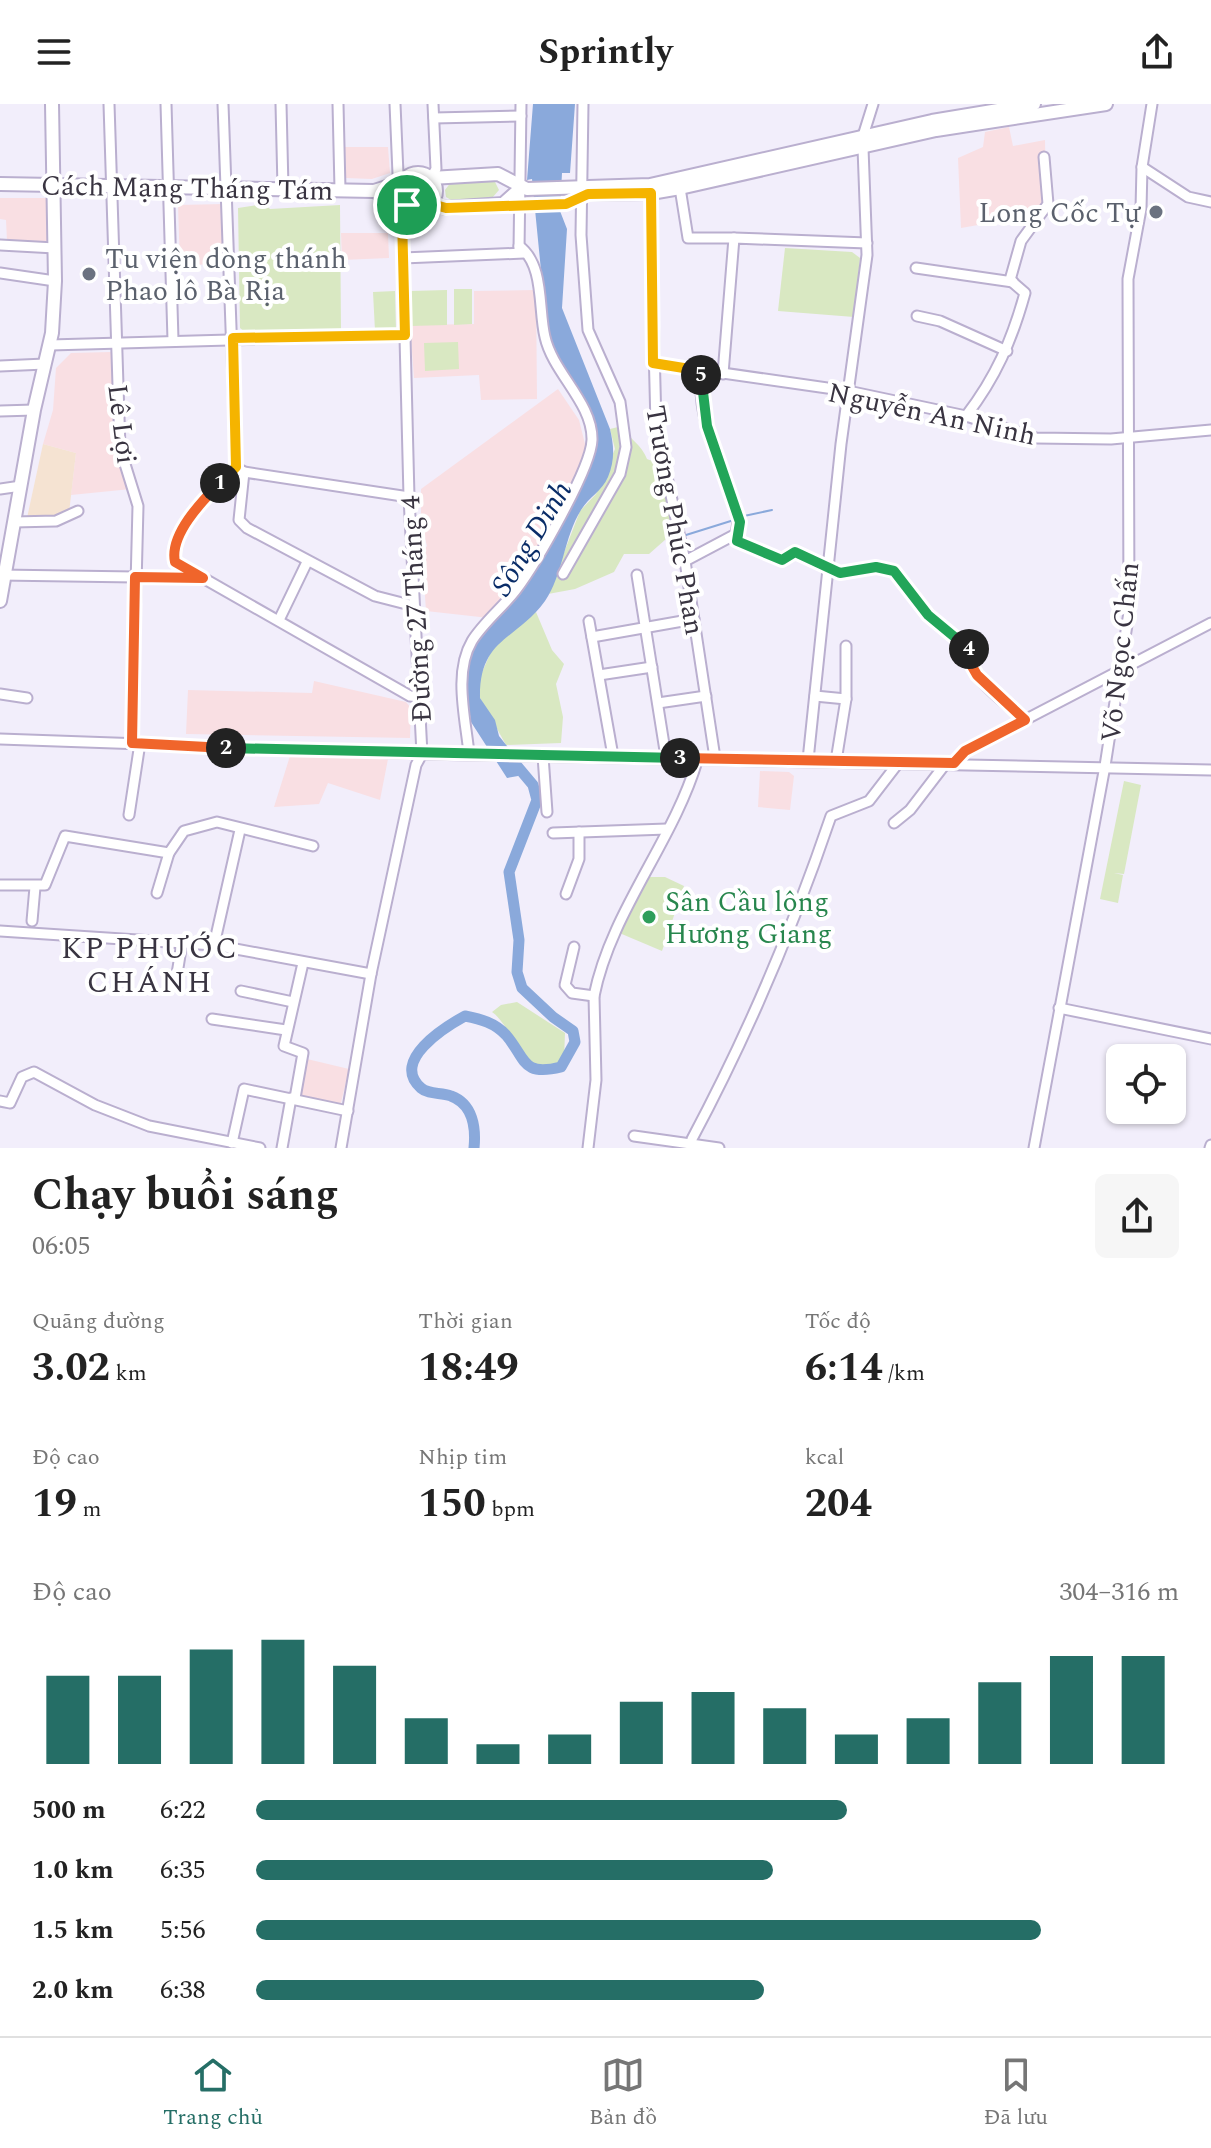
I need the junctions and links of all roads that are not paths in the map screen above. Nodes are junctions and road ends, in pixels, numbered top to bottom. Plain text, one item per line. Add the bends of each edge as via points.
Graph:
1 (52, 104) edge
2 (109, 104) edge
3 (166, 104) edge
4 (223, 104) edge
5 (281, 104) edge
6 (338, 104) edge
7 (395, 104) edge
8 (433, 104) edge
9 (521, 104) edge
10 (583, 104) edge
11 (873, 104) edge
12 (1034, 104) edge
13 (1106, 104) edge
14 (1152, 104) edge
15 (521, 116) junction
16 (434, 118) junction
17 (863, 142) junction
18 (1044, 157) dead end
19 (1142, 167) junction
20 (431, 178) junction
21 (403, 180) junction
22 (0, 184) edge
23 (54, 185) junction
24 (112, 188) junction
25 (283, 188) junction
26 (524, 188) junction
27 (680, 188) junction
28 (168, 189) junction
29 (340, 189) junction
30 (650, 189) junction
31 (227, 191) junction
32 (374, 191) junction
33 (579, 193) junction
34 (1211, 202) edge
35 (406, 204) junction
36 (432, 204) junction
37 (503, 204) junction
38 (523, 207) junction
39 (734, 238) junction
40 (867, 243) junction
41 (0, 245) edge
42 (55, 248) junction
43 (522, 250) junction
44 (403, 258) junction
45 (916, 268) dead end
46 (0, 273) edge
47 (55, 281) junction
48 (1013, 282) junction
49 (917, 316) dead end
50 (405, 335) junction
51 (233, 338) junction
52 (173, 340) junction
53 (115, 341) junction
54 (50, 345) junction
55 (1007, 351) junction
56 (653, 363) junction
57 (45, 364) junction
58 (0, 366) edge
59 (702, 371) junction
60 (723, 374) junction
61 (848, 391) junction
62 (34, 410) junction
63 (0, 411) edge
64 (966, 416) junction
65 (1211, 430) edge
66 (1127, 437) junction
67 (240, 470) junction
68 (21, 486) junction
69 (0, 489) edge
70 (409, 497) junction
71 (78, 511) dead end
72 (14, 522) junction
73 (736, 534) junction
74 (685, 561) junction
75 (307, 562) junction
76 (828, 568) junction
77 (563, 574) dead end
78 (2, 575) edge
79 (637, 575) dead end
80 (135, 577) junction
81 (203, 578) junction
82 (0, 601) edge
83 (414, 606) junction
84 (694, 619) junction
85 (279, 620) junction
86 (589, 621) dead end
87 (1211, 623) edge
88 (645, 628) junction
89 (592, 637) junction
90 (846, 646) dead end
91 (652, 667) junction
92 (1118, 670) junction
93 (599, 675) junction
94 (0, 694) edge
95 (706, 696) junction
96 (815, 696) junction
97 (420, 697) junction
98 (27, 698) dead end
99 (846, 699) junction
100 (658, 703) junction
101 (1025, 720) junction
102 (0, 739) edge
103 (136, 743) junction
104 (422, 754) junction
105 (467, 754) junction
106 (542, 756) junction
107 (613, 756) junction
108 (666, 757) junction
109 (698, 758) junction
110 (715, 758) junction
111 (808, 760) junction
112 (836, 761) junction
113 (899, 762) junction
114 (950, 763) junction
115 (1105, 766) junction
116 (1211, 770) edge
117 (547, 812) dead end
118 (129, 815) dead end
119 (894, 823) dead end
120 (667, 829) junction
121 (240, 830) junction
122 (579, 832) junction
123 (553, 833) dead end
124 (313, 846) dead end
125 (169, 853) junction
126 (0, 885) edge
127 (35, 887) junction
128 (157, 893) dead end
129 (566, 894) dead end
130 (32, 921) dead end
131 (0, 931) edge
132 (182, 943) junction
133 (214, 945) junction
134 (574, 947) dead end
135 (303, 963) junction
136 (371, 974) junction
137 (176, 980) dead end
138 (241, 991) dead end
139 (594, 996) junction
140 (293, 1002) junction
141 (1059, 1008) junction
142 (212, 1019) dead end
143 (286, 1030) junction
144 (1211, 1039) edge
145 (293, 1098) junction
146 (0, 1101) edge
147 (348, 1111) junction
148 (634, 1136) dead end
149 (232, 1143) junction
150 (654, 1143) edge
151 (698, 1144) edge
152 (260, 1148) edge
153 (282, 1148) edge
154 (341, 1148) edge
155 (588, 1148) edge
156 (719, 1148) edge
157 (1034, 1148) edge

1 - 23 main road
2 - 24 street, Lê Lợi
3 - 28 street
4 - 31 street
5 - 25 street
6 - 29 street
7 - 21 street via 398,174
8 - 16 street
9 - 15 street
10 - 33 street
11 - 17 street
12 - 17 main road
13 - 17 main road
14 - 19 street, Võ Ngọc Chấn
15 - 16 street
15 - 26 street
16 - 20 street via 436,169
17 - 27 main road
17 - 30 main road
17 - 40 street
18 - 48 street via 1048,204 1021,241
19 - 34 street via 1188,197
19 - 66 street, Võ Ngọc Chấn via 1141,209 1128,279
20 - 21 main road via 415,173
20 - 26 main road via 498,174
20 - 36 main road via 437,188
21 - 32 main road, Cách Mạng Tháng Tám
21 - 35 main road via 400,193
22 - 23 main road, Cách Mạng Tháng Tám
23 - 24 main road, Cách Mạng Tháng Tám
23 - 42 main road
24 - 28 main road, Cách Mạng Tháng Tám
24 - 53 street, Lê Lợi
25 - 29 main road, Cách Mạng Tháng Tám
25 - 31 main road, Cách Mạng Tháng Tám
26 - 33 main road
26 - 37 main road
26 - 38 street
27 - 30 main road
27 - 39 street via 688,238
28 - 31 main road, Cách Mạng Tháng Tám
28 - 52 street
29 - 32 main road, Cách Mạng Tháng Tám
30 - 33 main road
30 - 56 street, Trương Phúc Phan
31 - 51 street
32 - 35 main road, Cách Mạng Tháng Tám
33 - 38 street via 566,204
33 - 77 street via 588,330 620,402 626,447 620,474
35 - 36 main road via 417,209
35 - 44 street, Đường 27 Tháng 4
36 - 37 main road
37 - 38 street
38 - 43 street
39 - 40 street
39 - 60 street
40 - 61 street
41 - 42 street
42 - 47 main road
43 - 44 street
43 - 105 street via 536,269 554,365 589,419 592,437 579,483 531,568 472,641 462,676
44 - 50 street, Đường 27 Tháng 4
45 - 48 street
46 - 47 street
47 - 54 main road
48 - 55 street via 1025,293
49 - 55 street
50 - 51 street
50 - 70 street, Đường 27 Tháng 4
51 - 52 street
51 - 67 street
52 - 53 street
53 - 54 street
53 - 80 street, Lê Lợi via 120,448 138,506
54 - 57 main road
55 - 64 street via 992,383
56 - 59 street, Nguyễn An Ninh
56 - 74 street, Trương Phúc Phan via 656,425
57 - 58 street
57 - 62 main road
59 - 60 street, Nguyễn An Ninh
59 - 73 street via 707,426 740,522
60 - 61 street, Nguyễn An Ninh
61 - 64 street, Nguyễn An Ninh
61 - 76 street
62 - 63 street
62 - 68 main road
64 - 66 street, Nguyễn An Ninh via 1036,438
65 - 66 street, Nguyễn An Ninh
66 - 92 street, Võ Ngọc Chấn via 1130,587
67 - 70 street
67 - 75 street via 239,520
67 - 81 street via 200,504 178,542 175,562
68 - 69 street
68 - 72 main road
70 - 83 street, Đường 27 Tháng 4
71 - 72 street via 56,521
72 - 78 main road
73 - 74 street
73 - 76 street via 742,544 782,560 795,552
74 - 84 street, Trương Phúc Phan
75 - 83 street via 375,596
75 - 85 street
76 - 96 street
76 - 101 street via 848,573 882,567 900,575 928,615 971,650 969,661 977,675
78 - 80 street
78 - 82 main road
79 - 88 street
80 - 81 street
80 - 103 street, Lê Lợi
81 - 85 street
83 - 97 street, Đường 27 Tháng 4
84 - 88 street
84 - 95 street, Trương Phúc Phan
85 - 97 street
86 - 89 street
87 - 92 street
88 - 89 street
88 - 91 street
89 - 93 street
90 - 99 street
91 - 93 street
91 - 100 street
92 - 101 street
92 - 115 street, Võ Ngọc Chấn
93 - 107 street
94 - 98 street
95 - 100 street
95 - 110 street, Trương Phúc Phan
96 - 99 street
96 - 111 street
97 - 104 street, Đường 27 Tháng 4
99 - 112 street
100 - 108 street
101 - 114 street
102 - 103 street
103 - 104 street
103 - 118 street, Lê Lợi
104 - 105 street
104 - 136 street, Đường 27 Tháng 4
105 - 106 street
106 - 107 street
106 - 117 street
107 - 108 street
108 - 109 street
109 - 110 street
109 - 120 street
110 - 111 street
111 - 112 street
112 - 113 street
113 - 114 street
113 - 151 street via 869,801 831,816 800,907
114 - 115 street
114 - 119 street
115 - 116 street
115 - 141 street, Võ Ngọc Chấn
120 - 122 street
120 - 139 street via 625,914
121 - 124 street
121 - 125 street via 217,822 196,825 179,836
121 - 133 street
122 - 123 street
122 - 129 street via 579,859
125 - 127 street via 65,836 45,885
125 - 128 street
126 - 127 street
127 - 130 street
131 - 132 street
132 - 133 street
132 - 137 street
133 - 135 street
134 - 139 street via 565,986 572,993
135 - 136 street
135 - 140 street
136 - 147 street, Đường 27 Tháng 4
138 - 140 street
139 - 155 street via 596,1080
140 - 143 street
141 - 144 street
141 - 157 street, Võ Ngọc Chấn
142 - 143 street
143 - 145 street via 284,1046 303,1053
145 - 147 street
145 - 149 street via 244,1089
145 - 153 street
146 - 149 street via 10,1103 22,1077 34,1072 140,1123
147 - 154 street, Đường 27 Tháng 4
148 - 150 street
149 - 152 street
150 - 151 street
151 - 156 street

